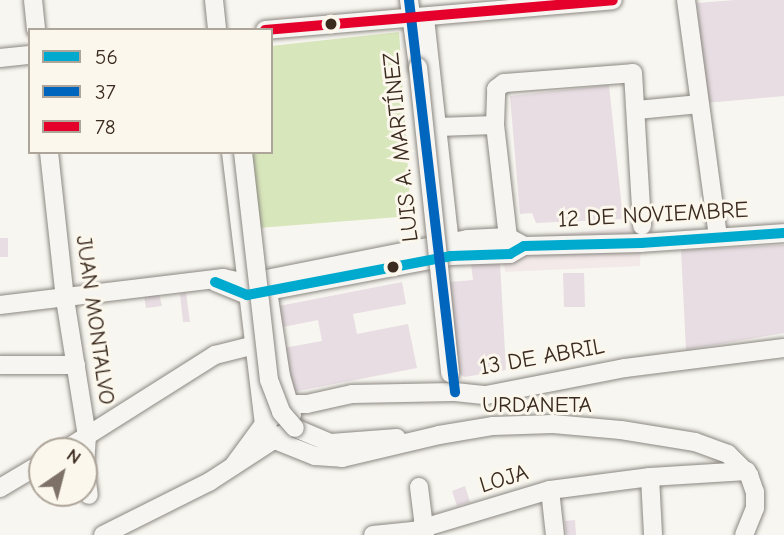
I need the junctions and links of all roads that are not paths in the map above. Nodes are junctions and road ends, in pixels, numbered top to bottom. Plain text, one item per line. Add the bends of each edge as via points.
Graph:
1 (33, 0) edge
2 (214, 0) edge
3 (409, 0) edge
4 (613, 0) edge
5 (686, 0) edge
6 (568, 2) edge
7 (418, 18) junction
8 (36, 28) edge
9 (217, 28) edge
10 (273, 29) edge
11 (28, 55) edge
12 (0, 58) edge
13 (700, 104) junction
14 (637, 110) junction
15 (495, 125) junction
16 (438, 127) junction
17 (49, 154) edge
18 (231, 154) edge
19 (243, 154) edge
20 (642, 226) dead end
21 (784, 233) edge
22 (718, 236) junction
23 (241, 243) junction
24 (514, 245) junction
25 (451, 250) junction
26 (219, 280) junction
27 (247, 289) junction
28 (268, 291) junction
29 (65, 299) junction
30 (0, 304) edge
31 (255, 345) junction
32 (784, 348) edge
33 (0, 365) edge
34 (76, 365) junction
35 (455, 393) junction
36 (293, 417) junction
37 (264, 424) junction
38 (439, 435) junction
39 (87, 436) joint
40 (277, 441) junction
41 (233, 466) junction
42 (28, 471) edge
43 (747, 471) junction
44 (650, 477) junction
45 (419, 487) dead end
46 (0, 488) edge
47 (550, 491) junction
48 (424, 531) edge
49 (103, 535) edge
50 (373, 535) edge
51 (555, 535) edge
52 (653, 535) edge
53 (744, 535) edge

1 - 8 street
2 - 9 street
3 - 7 street, LUIS A. MARTÍNEZ
4 - 6 street
5 - 13 street
6 - 7 street
7 - 10 street
7 - 16 street, LUIS A. MARTÍNEZ
7 - 35 street, LUIS A. MARTÍNEZ, bridge via 418,67
11 - 12 street
13 - 14 street
13 - 22 street
14 - 15 street via 629,71 504,83 496,89
14 - 20 street
15 - 16 street
15 - 24 street
16 - 25 street, LUIS A. MARTÍNEZ
17 - 29 street, JUAN MONTALVO
18 - 23 street
19 - 36 street, bridge via 268,380 281,412
21 - 22 street, 12 DE NOVIEMBRE
22 - 24 street, 12 DE NOVIEMBRE via 641,243
23 - 26 street via 236,260
23 - 27 street
24 - 25 street, 12 DE NOVIEMBRE
25 - 27 street, 12 DE NOVIEMBRE
25 - 28 street, 12 DE NOVIEMBRE
26 - 27 street
26 - 29 street
27 - 28 street, 12 DE NOVIEMBRE
27 - 31 street
28 - 36 street
29 - 30 street
29 - 34 street, JUAN MONTALVO
31 - 37 street
31 - 39 street via 215,355
32 - 35 street, 13 DE ABRIL via 625,368 486,395
33 - 34 street
34 - 39 street, JUAN MONTALVO
35 - 36 street, 13 DE ABRIL via 352,394 307,404
36 - 37 street, 13 DE ABRIL
36 - 38 street via 331,443
36 - 40 street, 13 DE ABRIL
37 - 40 street
37 - 41 street, 13 DE ABRIL
38 - 40 street, URDANETA via 342,458 315,456
38 - 43 street, URDANETA via 493,425 621,430 721,450
40 - 41 street, 13 DE ABRIL
41 - 49 street, 13 DE ABRIL
42 - 46 street
43 - 44 street, LOJA
43 - 53 street via 756,500
44 - 47 street, LOJA
44 - 52 street
45 - 48 street
47 - 48 street, LOJA
47 - 51 street
48 - 50 street, LOJA

